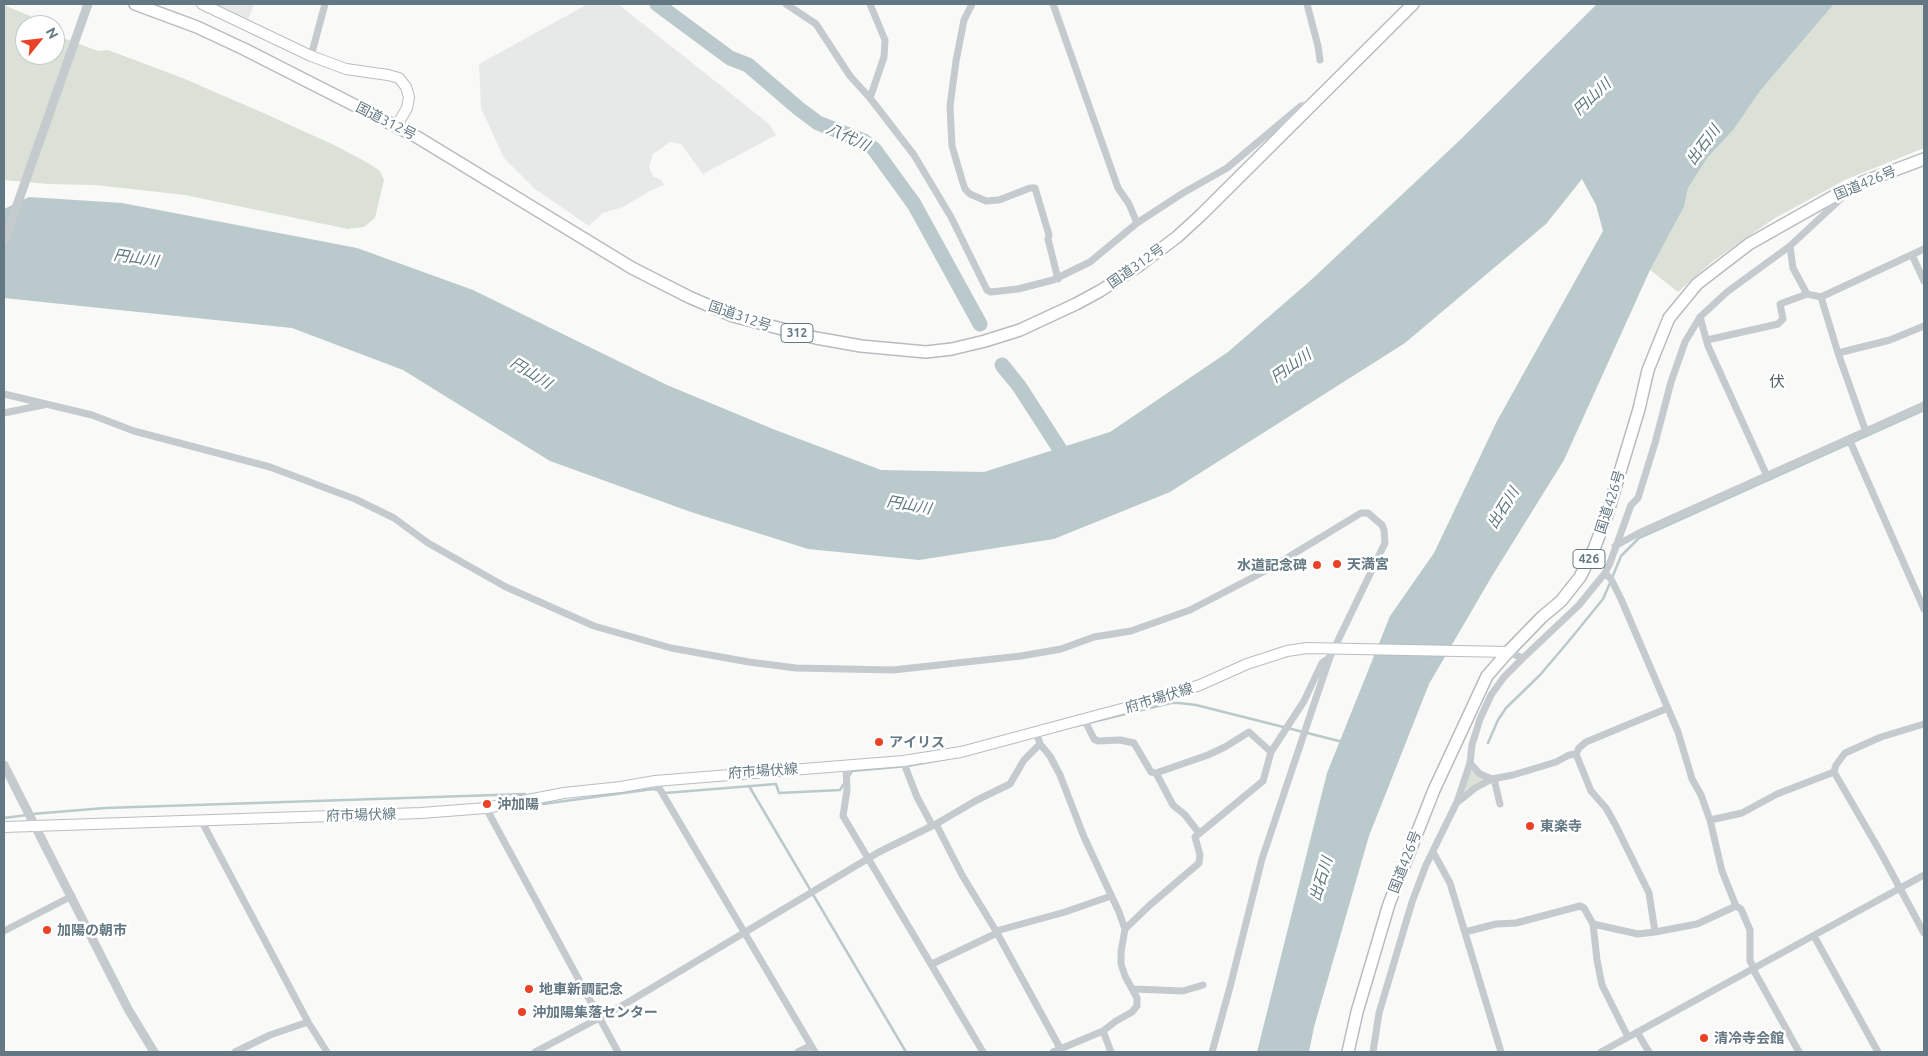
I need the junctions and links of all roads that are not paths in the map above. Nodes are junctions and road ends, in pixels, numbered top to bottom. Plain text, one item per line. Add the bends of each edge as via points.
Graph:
1 (134, 4) edge
2 (202, 4) edge
3 (325, 4) edge
4 (786, 4) edge
5 (870, 4) edge
6 (972, 4) edge
7 (1053, 4) edge
8 (1307, 4) edge
9 (1413, 4) edge
10 (87, 7) edge
11 (311, 56) junction
12 (1320, 60) dead end
13 (870, 98) junction
14 (1311, 105) junction
15 (396, 127) junction
16 (1924, 158) edge
17 (1855, 186) junction
18 (1138, 223) junction
19 (4, 242) edge
20 (1790, 246) junction
21 (1924, 249) edge
22 (1912, 255) junction
23 (1058, 279) junction
24 (1924, 281) edge
25 (1807, 294) junction
26 (1821, 298) junction
27 (1700, 317) junction
28 (1924, 326) edge
29 (1708, 340) junction
30 (1838, 353) junction
31 (4, 394) edge
32 (44, 404) junction
33 (1924, 405) edge
34 (4, 413) edge
35 (1866, 432) junction
36 (1849, 439) junction
37 (1767, 476) junction
38 (1615, 546) junction
39 (1605, 573) junction
40 (1924, 609) edge
41 (1332, 652) junction
42 (1508, 652) junction
43 (1523, 658) junction
44 (1668, 708) junction
45 (1084, 719) junction
46 (1924, 724) edge
47 (1036, 731) junction
48 (1040, 744) junction
49 (1271, 752) junction
50 (1576, 754) junction
51 (903, 760) junction
52 (1470, 763) junction
53 (4, 765) edge
54 (846, 766) junction
55 (1834, 772) junction
56 (1156, 773) junction
57 (1493, 779) junction
58 (655, 781) junction
59 (1457, 802) junction
60 (1500, 804) dead end
61 (486, 808) junction
62 (201, 820) junction
63 (1710, 820) junction
64 (934, 824) junction
65 (36, 826) junction
66 (4, 827) edge
67 (1198, 833) junction
68 (1433, 852) junction
69 (868, 860) junction
70 (1924, 875) edge
71 (1899, 889) junction
72 (72, 896) junction
73 (1111, 896) junction
74 (1736, 906) junction
75 (1593, 924) junction
76 (1126, 929) junction
77 (4, 932) edge
78 (996, 932) junction
79 (1465, 932) junction
80 (1655, 932) junction
81 (744, 933) junction
82 (1924, 933) edge
83 (1814, 936) junction
84 (932, 964) junction
85 (1754, 968) junction
86 (1203, 986) dead end
87 (1134, 989) junction
88 (598, 1019) junction
89 (308, 1022) junction
90 (1102, 1032) junction
91 (1637, 1032) junction
92 (1628, 1037) junction
93 (810, 1046) junction
94 (1060, 1048) junction
95 (154, 1052) edge
96 (235, 1052) edge
97 (327, 1052) edge
98 (536, 1052) edge
99 (618, 1052) edge
100 (798, 1052) edge
101 (815, 1052) edge
102 (983, 1052) edge
103 (1053, 1052) edge
104 (1111, 1052) edge
105 (1212, 1052) edge
106 (1348, 1052) edge
107 (1373, 1052) edge
108 (1501, 1052) edge
109 (1601, 1052) edge
110 (1649, 1052) edge
111 (1799, 1052) edge
112 (1878, 1052) edge

1 - 15 highway, 国道312号 / 312 via 197,27 244,49
2 - 11 main road
3 - 11 street
4 - 13 street via 816,24 850,76
5 - 13 street via 884,40 884,57
6 - 23 street via 964,20 950,106 952,146 962,180 970,194 986,201 1035,188
7 - 18 street via 1118,188
8 - 12 street
9 - 14 highway, 国道312号 / 312
10 - 19 street
11 - 15 main road via 346,69 399,78 409,97 407,108
13 - 23 street via 914,155 951,217 987,290 1002,292
14 - 15 highway, 国道312号 / 312 via 1201,215 1157,253 1121,278 1069,308 1020,330 952,349 926,352 816,338 733,316 632,268
14 - 18 street via 1301,106 1226,168
16 - 17 highway, 国道426号 / 426
17 - 20 street
17 - 42 highway, 国道426号 / 426 via 1749,244 1697,284 1669,318 1648,370 1594,549 1580,577 1562,601
18 - 23 street via 1090,262
20 - 25 street via 1793,268
20 - 27 street via 1727,292
21 - 22 street
22 - 24 street
22 - 26 street
25 - 26 street
25 - 29 street via 1780,304 1783,319 1778,324
26 - 30 street
27 - 29 street
27 - 38 street via 1685,342 1638,498 1631,505
28 - 30 street via 1890,340
29 - 37 street
30 - 35 street
31 - 32 street
32 - 34 street
32 - 41 street via 270,467 356,499 394,518 428,543 506,587 594,626 671,648 796,668 893,670 1021,656 1131,631 1190,610 1267,570 1361,512 1368,513 1382,525 1385,543
33 - 35 street
35 - 36 street
36 - 37 street
36 - 40 street
37 - 38 street
38 - 39 street
39 - 43 street via 1579,605
39 - 44 street via 1621,599
41 - 42 main road, 府市場伏線 via 1345,649
41 - 45 main road, 府市場伏線 via 1307,648 1270,655 1200,685
41 - 49 street via 1322,663 1304,701
41 - 105 street via 1262,859
42 - 43 street
42 - 106 highway, 国道426号 / 426 via 1487,676 1418,830 1389,904
43 - 52 street via 1491,695 1480,719
44 - 50 street via 1586,742
44 - 63 street
45 - 47 main road, 府市場伏線
45 - 56 street via 1098,741 1134,743 1151,772
46 - 55 street via 1846,753
47 - 48 street
47 - 51 main road, 府市場伏線 via 961,752
48 - 64 street via 1024,760 1010,784
48 - 73 street via 1060,775
49 - 56 street via 1249,732 1225,748
49 - 67 street via 1264,781
50 - 57 street
50 - 80 street via 1591,791 1606,808 1649,893
51 - 54 main road, 府市場伏線
51 - 64 street via 914,790
52 - 57 street via 1480,774
52 - 59 street
53 - 65 street
54 - 58 main road, 府市場伏線
54 - 69 street via 843,816
55 - 63 street via 1776,794 1742,813
55 - 71 street
56 - 67 street via 1173,805
57 - 59 street
57 - 60 street
58 - 61 main road, 府市場伏線 via 564,793
58 - 81 street
59 - 68 street
61 - 62 main road, 府市場伏線
61 - 88 street
62 - 65 main road, 府市場伏線
62 - 89 street
63 - 74 street via 1722,871
64 - 69 street
64 - 78 street
65 - 66 main road, 府市場伏線
65 - 72 street
67 - 76 street via 1194,837 1199,863
68 - 79 street via 1450,882
68 - 107 street via 1412,902 1379,1013
69 - 81 street
69 - 84 street
70 - 71 street
71 - 82 street
71 - 83 street
72 - 77 street
72 - 95 street via 128,1009
73 - 76 street
73 - 78 street
74 - 80 street via 1697,924
74 - 85 street via 1750,930 1750,961
75 - 79 street via 1580,906
75 - 80 street via 1638,934
75 - 92 street via 1602,985
76 - 87 street via 1121,964
78 - 84 street
78 - 94 street
79 - 108 street
81 - 88 street
81 - 93 street
83 - 85 street
83 - 112 street
84 - 102 street
85 - 91 street
85 - 111 street
86 - 87 street via 1183,990
87 - 90 street via 1137,1006
88 - 98 street
88 - 99 street
89 - 96 street via 270,1034
89 - 97 street
90 - 94 street
90 - 104 street
91 - 92 street
91 - 110 street
92 - 109 street
93 - 100 street
93 - 101 street
94 - 103 street

